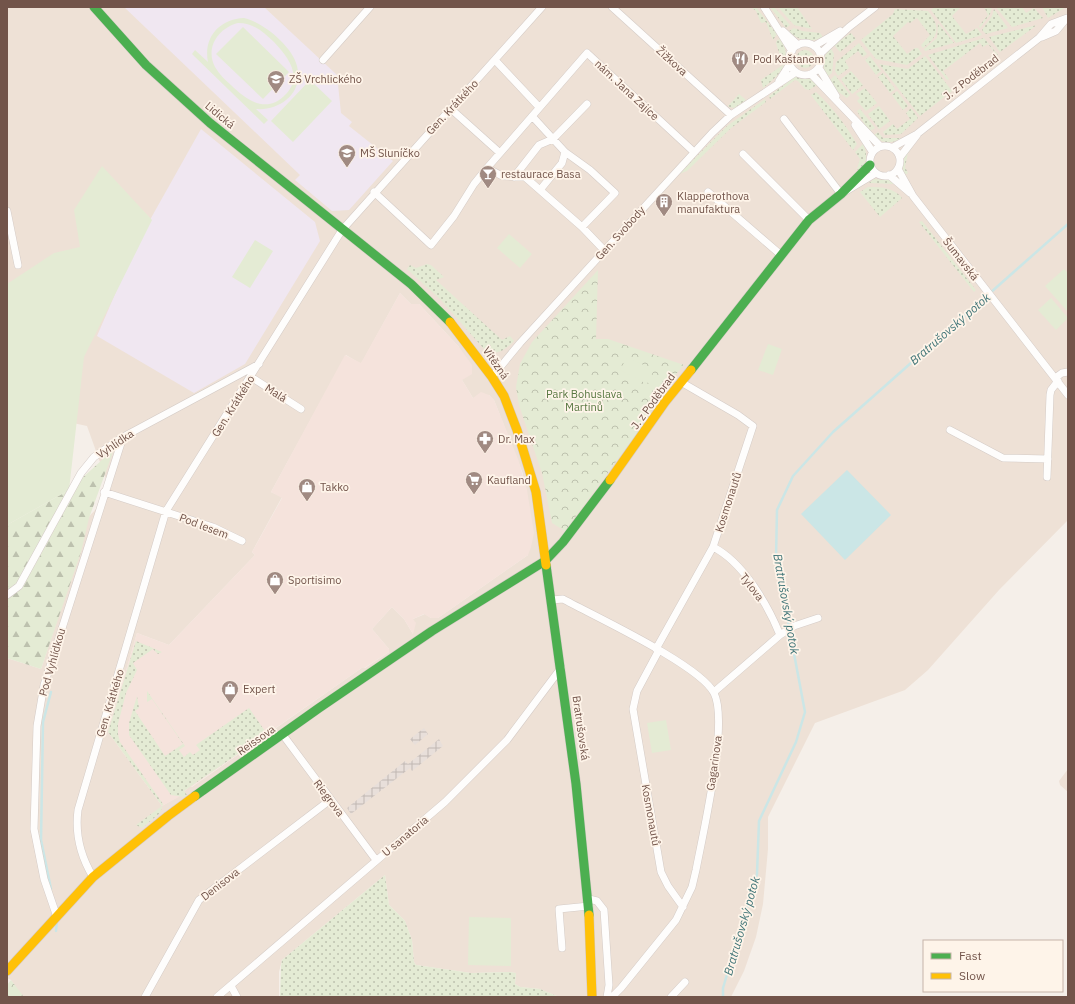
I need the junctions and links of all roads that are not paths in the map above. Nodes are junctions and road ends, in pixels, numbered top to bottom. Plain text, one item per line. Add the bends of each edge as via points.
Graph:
1 (94, 7) edge
2 (370, 7) edge
3 (542, 7) edge
4 (612, 7) edge
5 (764, 7) edge
6 (875, 7) edge
7 (1068, 19) edge
8 (778, 27) junction
9 (850, 27) junction
10 (798, 45) junction
11 (814, 46) junction
12 (792, 51) junction
13 (820, 54) junction
14 (323, 60) dead end
15 (495, 60) junction
16 (790, 64) junction
17 (819, 68) junction
18 (796, 72) junction
19 (811, 74) junction
20 (777, 84) junction
21 (587, 104) dead end
22 (539, 107) junction
23 (451, 109) junction
24 (846, 111) junction
25 (731, 115) junction
26 (532, 116) junction
27 (784, 119) dead end
28 (917, 134) junction
29 (553, 139) junction
30 (880, 146) junction
31 (892, 147) junction
32 (872, 151) junction
33 (565, 152) junction
34 (694, 152) junction
35 (500, 153) junction
36 (743, 154) dead end
37 (900, 158) junction
38 (870, 165) junction
39 (487, 168) junction
40 (898, 169) junction
41 (876, 173) junction
42 (889, 175) junction
43 (514, 176) junction
44 (540, 190) junction
45 (374, 192) junction
46 (708, 192) dead end
47 (842, 194) junction
48 (913, 196) junction
49 (7, 211) edge
50 (809, 220) junction
51 (582, 227) junction
52 (342, 230) junction
53 (604, 250) junction
54 (781, 255) junction
55 (18, 265) dead end
56 (259, 364) junction
57 (1068, 372) edge
58 (251, 377) junction
59 (492, 378) junction
60 (1056, 379) junction
61 (681, 382) junction
62 (1068, 395) edge
63 (301, 409) dead end
64 (950, 430) dead end
65 (123, 437) junction
66 (1048, 459) junction
67 (1047, 477) dead end
68 (104, 492) junction
69 (166, 511) junction
70 (242, 541) dead end
71 (713, 547) junction
72 (545, 561) junction
73 (7, 595) edge
74 (552, 600) junction
75 (818, 618) dead end
76 (782, 633) junction
77 (657, 650) junction
78 (561, 668) junction
79 (714, 692) junction
80 (283, 735) junction
81 (330, 800) junction
82 (376, 860) junction
83 (93, 877) junction
84 (589, 903) junction
85 (683, 907) junction
86 (57, 917) junction
87 (562, 948) dead end
88 (7, 970) edge
89 (685, 982) dead end
90 (231, 986) junction
91 (145, 997) edge
92 (217, 997) edge
93 (237, 997) edge
94 (592, 997) edge
95 (607, 997) edge
96 (612, 997) edge
97 (671, 997) edge

1 - 52 street, Lidická via 146,65 210,123
2 - 14 street
3 - 15 street, Gen. Krátkého
4 - 25 street, Žižkova
5 - 8 street
6 - 9 street
7 - 28 street, J. z Poděbrad via 1056,31 1039,38
8 - 10 street
8 - 12 street
9 - 11 street
9 - 13 street
10 - 11 street via 804,43
10 - 12 street
11 - 13 street
12 - 16 street, Gen. Svobody
13 - 17 street
15 - 22 street
15 - 23 street, Gen. Krátkého
16 - 18 street
16 - 20 street, Gen. Svobody
17 - 19 street
17 - 24 street
18 - 19 street
18 - 20 street, Gen. Svobody
19 - 24 street
20 - 25 street, Gen. Svobody
21 - 29 street
22 - 26 street, nám. Jana Zajíce
22 - 34 street, nám. Jana Zajíce via 587,53
23 - 35 street
23 - 45 street, Gen. Krátkého
24 - 30 street
24 - 32 street
25 - 34 street, Gen. Svobody
26 - 29 street
26 - 35 street, nám. Jana Zajíce
27 - 47 street
28 - 31 street, J. z Poděbrad
28 - 37 street, J. z Poděbrad
29 - 33 street
29 - 43 street via 539,145
30 - 31 street
30 - 32 street
31 - 37 street
32 - 38 street
33 - 44 street via 562,163
33 - 51 street via 615,192
34 - 53 street, Gen. Svobody
35 - 39 street, nám. Jana Zajíce
36 - 50 street
37 - 40 street, J. z Poděbrad
38 - 41 street
38 - 47 street, J. z Poděbrad
39 - 43 street via 502,176
39 - 45 street, nám. Jana Zajíce via 431,245
40 - 42 street
40 - 48 street, Šumavská
41 - 42 street
41 - 47 street, J. z Poděbrad
42 - 48 street, Šumavská
43 - 44 street via 525,177
44 - 51 street
45 - 52 street, Gen. Krátkého
46 - 54 street
47 - 50 street, J. z Poděbrad
48 - 60 street, Šumavská
49 - 55 street
50 - 54 street, J. z Poděbrad
51 - 53 street
52 - 56 street, Gen. Krátkého
52 - 59 street, Vítězná via 411,284 439,311
53 - 59 street, Gen. Svobody
54 - 61 street, J. z Poděbrad
56 - 58 street, Gen. Krátkého
56 - 65 street, Vyhlídka
57 - 60 street via 1062,373
58 - 63 street, Malá
58 - 69 street, Gen. Krátkého
59 - 72 street, Vítězná via 504,396 536,492
60 - 62 street, Šumavská
60 - 66 street via 1050,395
61 - 71 street, Kosmonautů via 753,426
61 - 72 street, J. z Poděbrad via 602,492
64 - 66 street via 1003,458
65 - 68 street, Pod Vyhlídkou
65 - 73 street, Vyhlídka via 94,457 81,473 18,586
66 - 67 street
68 - 69 street, Pod lesem
68 - 86 street, Pod Vyhlídkou via 44,685 37,726 34,829 44,879
69 - 70 street, Pod lesem
69 - 83 street, Gen. Krátkého via 78,810 76,825 86,864
71 - 76 street, Tylova via 742,572
71 - 77 street, Kosmonautů
72 - 74 street, Bratrušovská
72 - 80 street, Reissova via 432,631
74 - 77 street, Gagarinova via 563,600
74 - 78 street, Bratrušovská
75 - 76 street
76 - 79 street
77 - 79 street, Gagarinova via 697,673
77 - 85 street, Kosmonautů via 637,691 633,708 661,872
78 - 82 street, U sanatoria via 508,740 445,802
78 - 84 street, Bratrušovská
79 - 85 street, Gagarinova via 720,719 717,751 696,870
80 - 81 street, Riegrova
80 - 83 street, Reissova via 168,816
81 - 82 street, Riegrova
81 - 91 street, Denisova via 199,900
82 - 90 street, U sanatoria
83 - 86 street, Reissova
84 - 87 street via 559,909
84 - 94 street, Bratrušovská
84 - 95 street via 597,901 604,910 609,985
85 - 96 street, Gagarinova via 671,926
86 - 88 street, Reissova
89 - 97 street
90 - 92 street, U sanatoria
90 - 93 street

